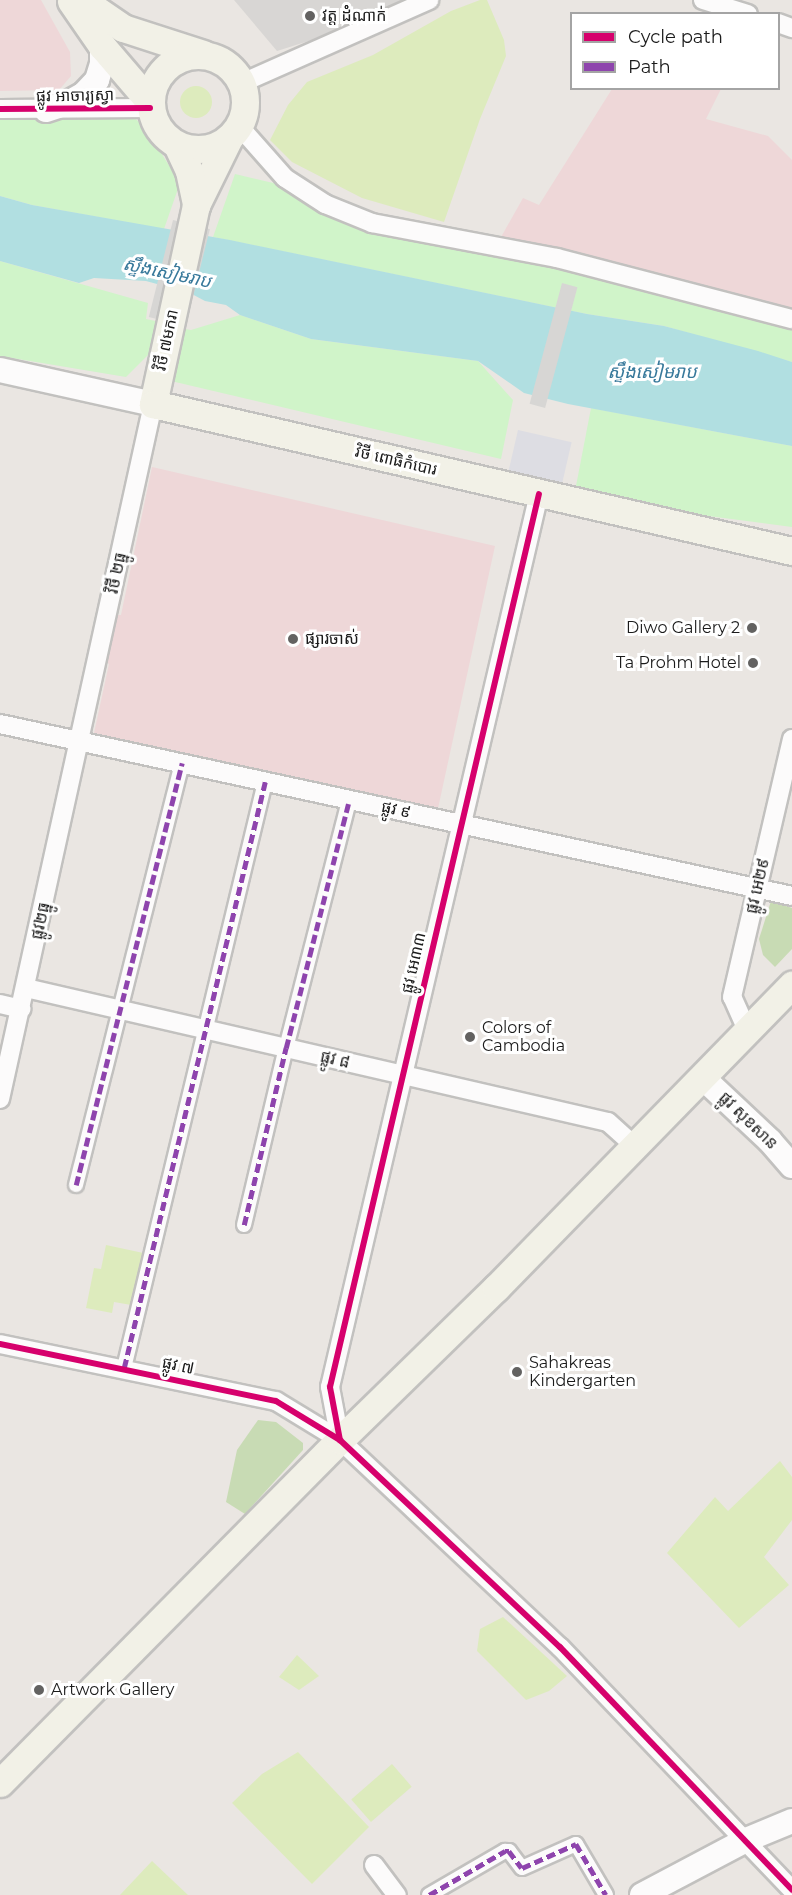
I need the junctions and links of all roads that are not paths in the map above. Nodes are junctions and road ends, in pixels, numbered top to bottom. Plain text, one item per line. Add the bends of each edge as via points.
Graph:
1 (70, 0) edge
2 (82, 0) edge
3 (429, 0) edge
4 (703, 0) edge
5 (742, 12) edge
6 (102, 46) junction
7 (204, 54) junction
8 (242, 82) junction
9 (150, 105) junction
10 (0, 109) edge
11 (46, 110) junction
12 (234, 132) junction
13 (177, 145) junction
14 (194, 215) junction
15 (792, 319) edge
16 (0, 370) edge
17 (153, 404) junction
18 (539, 494) junction
19 (792, 551) edge
20 (0, 724) edge
21 (792, 739) edge
22 (80, 742) junction
23 (182, 763) junction
24 (265, 782) junction
25 (349, 800) junction
26 (461, 824) junction
27 (757, 888) junction
28 (792, 896) edge
29 (792, 985) edge
30 (27, 988) junction
31 (0, 1004) edge
32 (21, 1009) junction
33 (120, 1010) junction
34 (204, 1030) junction
35 (747, 1030) junction
36 (286, 1048) junction
37 (401, 1075) junction
38 (703, 1078) junction
39 (0, 1099) edge
40 (635, 1146) junction
41 (792, 1166) edge
42 (76, 1185) dead end
43 (244, 1225) dead end
44 (0, 1344) edge
45 (124, 1368) junction
46 (340, 1440) junction
47 (0, 1783) edge
48 (792, 1821) edge
49 (746, 1840) junction
50 (374, 1865) dead end
51 (792, 1890) edge
52 (397, 1895) edge
53 (429, 1895) edge
54 (606, 1895) edge
55 (642, 1895) edge

1 - 6 main road
2 - 7 main road via 123,28
3 - 8 street
4 - 5 street
6 - 9 main road
6 - 11 street via 97,80 84,94
7 - 8 main road via 219,59
7 - 9 main road via 173,61 160,72
8 - 12 main road via 246,105
9 - 11 street, ផ្លូវ អាចារ្យស្វា
9 - 13 main road via 156,124
10 - 11 street, ផ្លូវ អាចារ្យស្វា
12 - 13 main road via 213,147 195,150
12 - 14 main road, វិថី ៧មករា
12 - 15 street via 285,178 325,204 372,223 557,258
13 - 14 main road, វិថី ៧មករា via 189,171
14 - 17 main road, វិថី ៧មករា
16 - 17 street, វិថី ពោធិកំបោរ
17 - 18 main road, វិថី ពោធិកំបោរ
17 - 22 street, វិថី ២ធ្នូ
18 - 19 main road, វិថី ពោធិកំបោរ
18 - 26 street, ផ្លូវ អេ៣៣
20 - 22 street, ផ្លូវ ៩
21 - 27 street, ផ្លូវ អេ២៩
22 - 23 street, ផ្លូវ ៩
22 - 30 street, ផ្លូវ២ធ្នូ
23 - 24 street, ផ្លូវ ៩
23 - 33 street
24 - 25 street, ផ្លូវ ៩
24 - 34 street
25 - 26 street, ផ្លូវ ៩
25 - 36 street
26 - 27 street, ផ្លូវ ៩
26 - 37 street, ផ្លូវ អេ៣៣
27 - 28 street, ផ្លូវ ៩
27 - 35 street, ផ្លូវ អេ២៩ via 732,997
29 - 35 main road
30 - 32 street, ផ្លូវ២ធ្នូ
30 - 33 street, ផ្លូវ ៨
31 - 32 street
32 - 39 street, ផ្លូវ២ធ្នូ
33 - 34 street, ផ្លូវ ៨
33 - 42 street
34 - 36 street, ផ្លូវ ៨
34 - 45 street
35 - 38 main road
36 - 37 street, ផ្លូវ ៨
36 - 43 street
37 - 40 street, ផ្លូវ ៨ via 608,1122
37 - 46 street, ផ្លូវ អេ៣៣ via 330,1387
38 - 40 main road
38 - 41 street, ផ្លូវ សុខសាន
40 - 46 main road
44 - 45 street, ផ្លូវ ៧
45 - 46 street, ផ្លូវ ៧ via 276,1401
46 - 47 main road
46 - 49 street, ផ្លូវ ៧ via 560,1647
48 - 49 street
49 - 51 street, ផ្លូវ ៧
49 - 55 street
50 - 52 street
53 - 54 street via 505,1851 522,1868 576,1844

